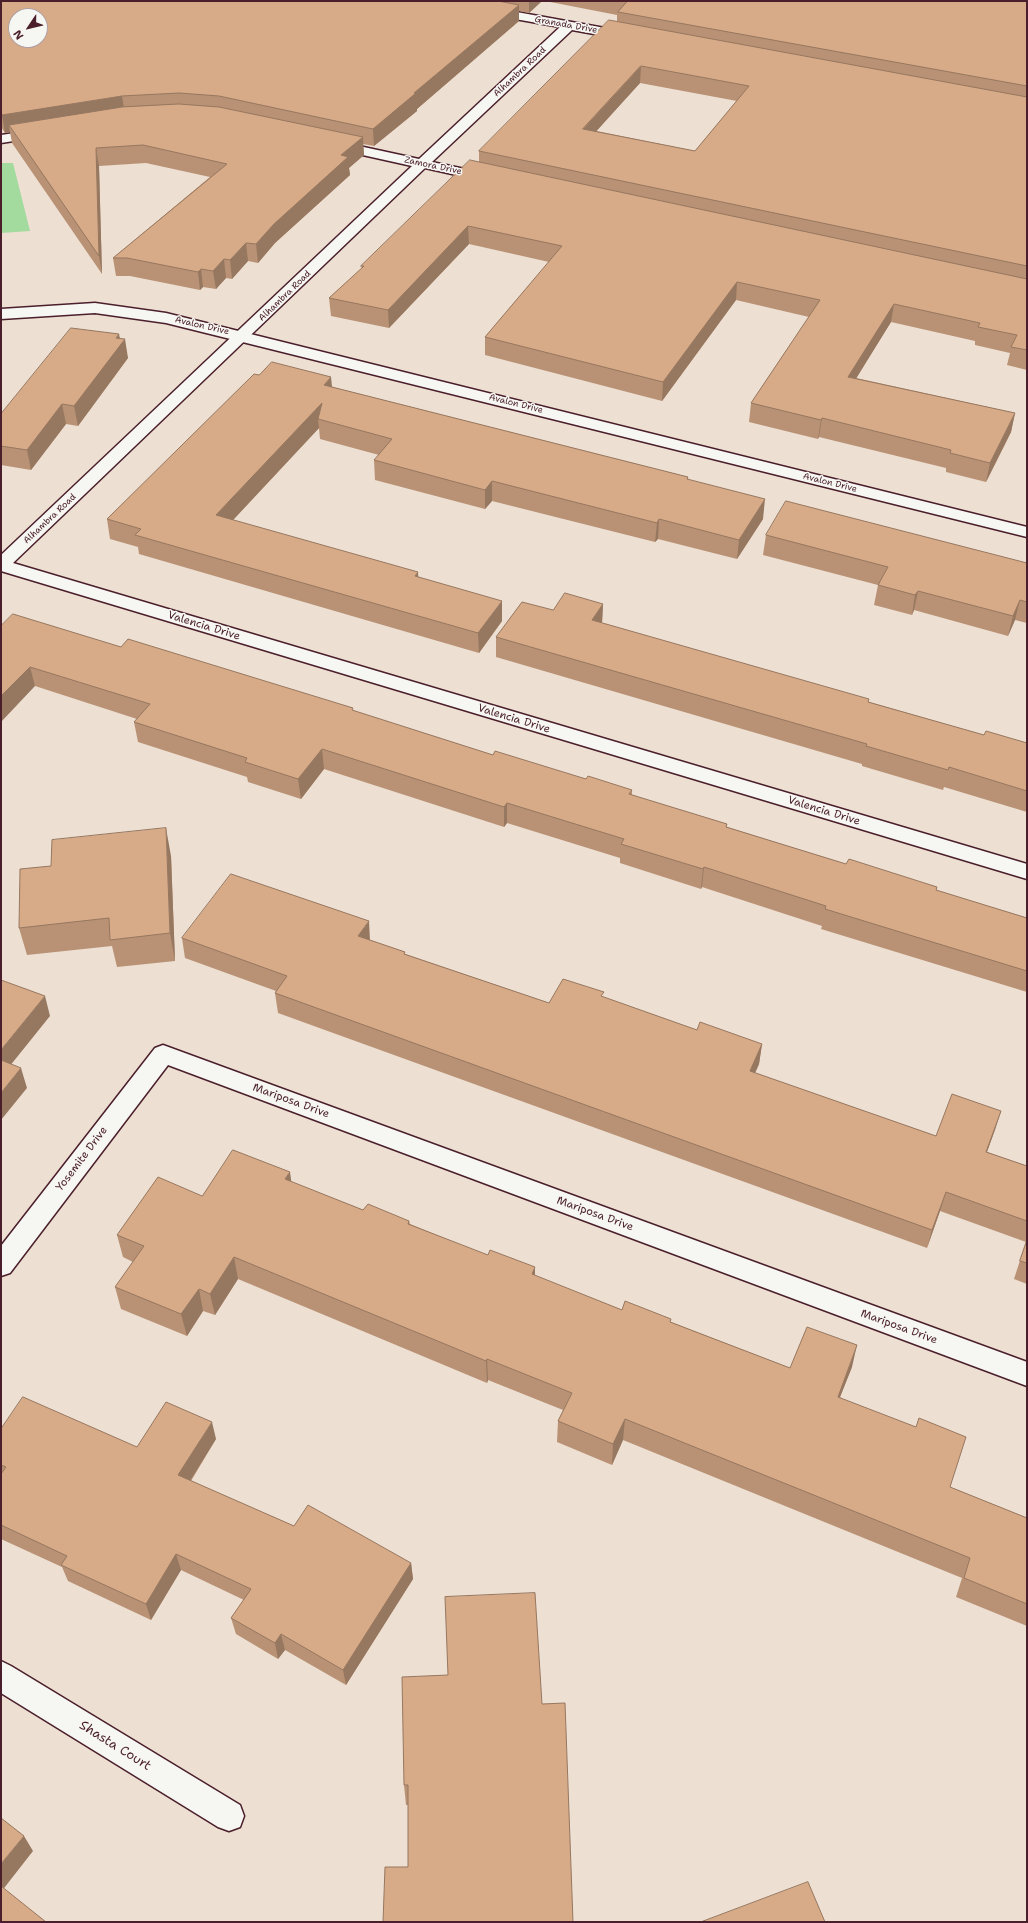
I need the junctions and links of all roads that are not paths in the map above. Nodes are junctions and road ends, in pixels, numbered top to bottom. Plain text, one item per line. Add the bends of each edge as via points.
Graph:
1 (436, 1) edge
2 (569, 26) junction
3 (638, 38) edge
4 (55, 131) edge
5 (1, 139) edge
6 (321, 142) edge
7 (421, 164) junction
8 (498, 180) edge
9 (1, 314) edge
10 (243, 336) junction
11 (1027, 532) edge
12 (1, 565) edge
13 (1027, 872) edge
14 (163, 1054) joint
15 (1, 1265) edge
16 (1027, 1374) edge
17 (1, 1676) edge
18 (229, 1816) dead end

1 - 2 street, Granada Drive
2 - 3 street, Granada Drive
2 - 7 street, Alhambra Road
4 - 5 street
6 - 7 street, Zamora Drive
7 - 8 street, Zamora Drive
7 - 10 street, Alhambra Road
9 - 10 street, Avalon Drive via 95,308 166,318
10 - 11 street, Avalon Drive
10 - 12 street, Alhambra Road
12 - 13 street, Valencia Drive
14 - 15 street, Yosemite Drive
14 - 16 street, Mariposa Drive
17 - 18 street, Shasta Court

